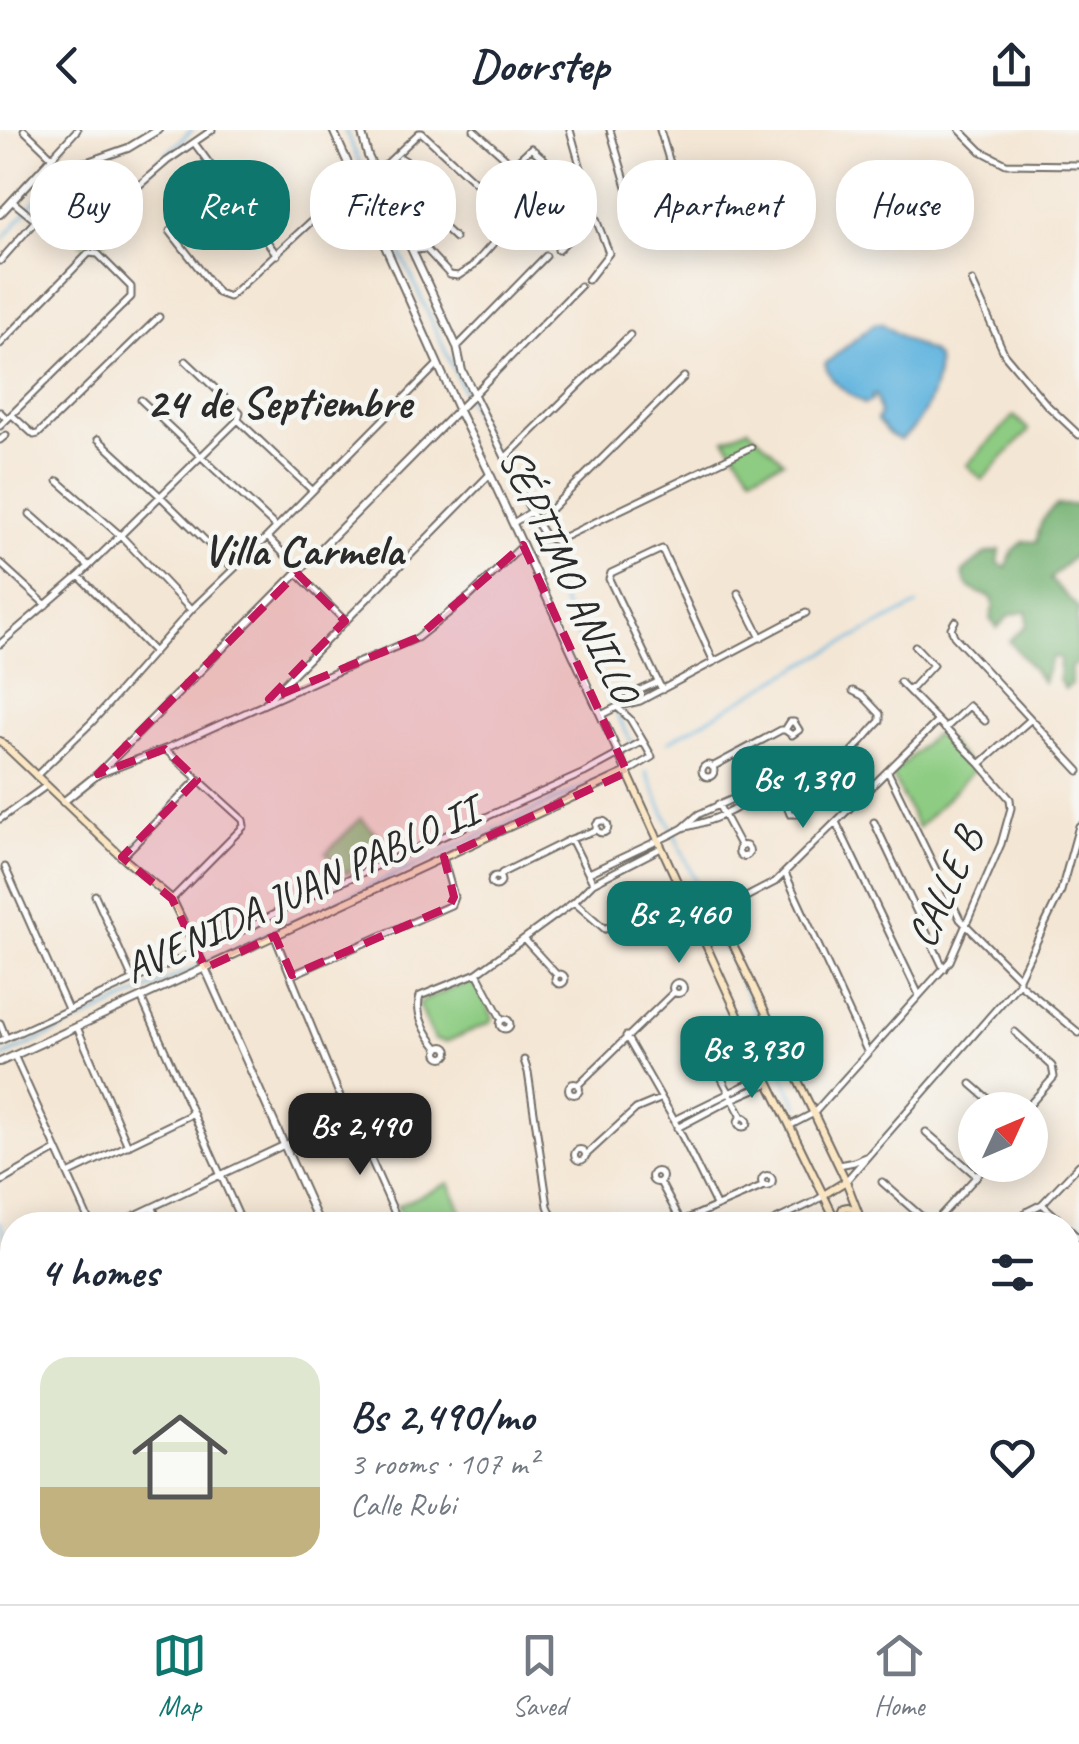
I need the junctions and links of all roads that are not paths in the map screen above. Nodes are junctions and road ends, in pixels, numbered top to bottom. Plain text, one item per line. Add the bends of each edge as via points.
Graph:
1 (24, 130) edge
2 (77, 130) edge
3 (158, 130) edge
4 (212, 130) edge
5 (333, 130) edge
6 (361, 130) edge
7 (474, 130) edge
8 (570, 130) edge
9 (610, 130) edge
10 (660, 130) edge
11 (960, 130) edge
12 (195, 144) junction
13 (50, 156) junction
14 (47, 160) edge
15 (94, 160) edge
16 (347, 160) edge
17 (370, 160) edge
18 (394, 160) edge
19 (451, 160) edge
20 (506, 160) edge
21 (518, 160) edge
22 (545, 160) dead end
23 (579, 160) edge
24 (456, 165) edge
25 (1079, 165) edge
26 (30, 182) edge
27 (143, 182) edge
28 (0, 200) edge
29 (6, 207) edge
30 (30, 217) edge
31 (597, 222) edge
32 (30, 224) edge
33 (310, 224) edge
34 (185, 250) edge
35 (387, 250) edge
36 (414, 250) edge
37 (427, 250) edge
38 (278, 255) junction
39 (546, 256) dead end
40 (0, 262) edge
41 (588, 280) dead end
42 (972, 281) dead end
43 (580, 286) dead end
44 (159, 317) dead end
45 (630, 335) dead end
46 (0, 344) edge
47 (458, 348) junction
48 (186, 361) dead end
49 (438, 365) junction
50 (684, 378) dead end
51 (141, 400) dead end
52 (466, 401) junction
53 (0, 412) edge
54 (9, 417) junction
55 (238, 420) junction
56 (0, 426) edge
57 (1079, 435) edge
58 (98, 439) dead end
59 (751, 447) dead end
60 (202, 456) junction
61 (505, 458) junction
62 (490, 474) junction
63 (58, 481) dead end
64 (312, 490) junction
65 (161, 497) junction
66 (30, 514) dead end
67 (522, 518) junction
68 (537, 524) junction
69 (276, 527) junction
70 (121, 536) junction
71 (267, 537) junction
72 (523, 545) junction
73 (0, 563) edge
74 (89, 566) junction
75 (234, 569) junction
76 (298, 571) junction
77 (79, 576) junction
78 (738, 593) dead end
79 (46, 605) junction
80 (191, 610) junction
81 (806, 613) dead end
82 (344, 621) junction
83 (955, 621) dead end
84 (761, 638) junction
85 (0, 644) edge
86 (914, 646) dead end
87 (154, 652) junction
88 (714, 662) junction
89 (658, 682) junction
90 (900, 682) dead end
91 (662, 690) junction
92 (908, 690) junction
93 (853, 691) dead end
94 (263, 705) junction
95 (618, 707) junction
96 (601, 715) junction
97 (1030, 720) junction
98 (938, 721) junction
99 (985, 721) dead end
100 (945, 729) junction
101 (785, 730) dead end
102 (643, 740) junction
103 (0, 741) edge
104 (165, 750) junction
105 (620, 754) junction
106 (736, 754) junction
107 (980, 764) junction
108 (712, 767) dead end
109 (1079, 771) edge
110 (627, 772) junction
111 (888, 772) junction
112 (98, 774) junction
113 (36, 776) junction
114 (196, 780) junction
115 (46, 786) junction
116 (789, 787) junction
117 (754, 793) junction
118 (63, 802) junction
119 (793, 802) dead end
120 (718, 804) junction
121 (723, 814) junction
122 (0, 819) edge
123 (836, 822) junction
124 (874, 822) dead end
125 (1079, 826) edge
126 (681, 829) junction
127 (596, 830) dead end
128 (570, 838) junction
129 (657, 840) junction
130 (740, 847) dead end
131 (661, 848) junction
132 (122, 856) junction
133 (443, 858) junction
134 (5, 867) dead end
135 (589, 873) junction
136 (785, 873) junction
137 (498, 877) dead end
138 (594, 883) junction
139 (95, 895) dead end
140 (172, 898) junction
141 (574, 902) junction
142 (634, 910) dead end
143 (714, 914) junction
144 (695, 920) junction
145 (965, 924) junction
146 (275, 936) junction
147 (526, 940) junction
148 (196, 951) junction
149 (203, 964) junction
150 (944, 968) junction
151 (477, 973) junction
152 (292, 976) junction
153 (557, 976) dead end
154 (133, 980) junction
155 (1019, 981) junction
156 (674, 992) dead end
157 (919, 996) junction
158 (140, 998) junction
159 (68, 1009) junction
160 (502, 1020) dead end
161 (0, 1023) edge
162 (78, 1027) junction
163 (1015, 1032) dead end
164 (1079, 1034) edge
165 (626, 1036) junction
166 (3, 1040) edge
167 (439, 1048) dead end
168 (867, 1051) junction
169 (709, 1054) dead end
170 (14, 1056) junction
171 (524, 1060) dead end
172 (0, 1062) edge
173 (768, 1079) junction
174 (971, 1084) dead end
175 (578, 1085) dead end
176 (980, 1092) edge
177 (1041, 1092) edge
178 (730, 1095) junction
179 (660, 1099) junction
180 (192, 1112) junction
181 (814, 1113) junction
182 (348, 1116) junction
183 (742, 1117) dead end
184 (674, 1120) junction
185 (791, 1126) junction
186 (677, 1128) junction
187 (926, 1132) dead end
188 (284, 1144) junction
189 (128, 1146) junction
190 (56, 1150) junction
191 (586, 1155) dead end
192 (865, 1157) junction
193 (958, 1160) edge
194 (839, 1165) junction
195 (1079, 1166) edge
196 (68, 1174) junction
197 (221, 1176) junction
198 (846, 1180) junction
199 (0, 1182) edge
200 (660, 1182) dead end
201 (882, 1182) dead end
202 (971, 1182) edge
203 (764, 1186) dead end
204 (825, 1194) junction
205 (1042, 1204) junction
206 (716, 1205) junction
207 (152, 1208) junction
208 (84, 1212) edge
209 (143, 1212) edge
210 (154, 1212) edge
211 (237, 1212) edge
212 (314, 1212) edge
213 (394, 1212) edge
214 (551, 1212) edge
215 (676, 1212) edge
216 (702, 1212) edge
217 (794, 1212) edge
218 (833, 1212) edge
219 (858, 1212) edge
220 (916, 1212) edge
221 (943, 1212) edge
222 (1028, 1212) edge
223 (1051, 1212) edge

1 - 13 street
2 - 13 street
3 - 15 street
4 - 12 street
5 - 16 street, SÉPTIMO ANILLO
6 - 17 street, SÉPTIMO ANILLO
7 - 20 street
8 - 23 street
9 - 10 street via 643,222 677,186
11 - 25 street via 1006,164
12 - 27 street
12 - 38 street
13 - 14 street
18 - 19 street via 420,132
21 - 22 street via 531,148
24 - 37 street via 513,221 458,276 450,276
26 - 29 street
28 - 29 street
29 - 30 street
31 - 41 street via 610,255
32 - 40 street
33 - 38 street
34 - 38 street via 229,297
35 - 49 street, SÉPTIMO ANILLO
36 - 47 street, SÉPTIMO ANILLO
39 - 47 street
42 - 57 street via 1005,354
43 - 52 street
44 - 54 street via 36,435
45 - 61 street
46 - 54 street via 88,253 98,254 131,287 131,297
47 - 52 street, SÉPTIMO ANILLO
48 - 55 street via 240,412
49 - 52 street, SÉPTIMO ANILLO
49 - 64 street
50 - 68 street
51 - 60 street
52 - 61 street, SÉPTIMO ANILLO
52 - 62 street, SÉPTIMO ANILLO
52 - 76 street
53 - 54 street
54 - 56 street
55 - 60 street
55 - 64 street
58 - 65 street
59 - 68 street, SÉPTIMO ANILLO via 556,541
60 - 65 street
60 - 69 street
61 - 67 street, SÉPTIMO ANILLO
62 - 67 street, SÉPTIMO ANILLO
62 - 82 street
63 - 70 street
64 - 69 street
65 - 70 street
65 - 75 street
66 - 74 street
67 - 68 street, SÉPTIMO ANILLO
67 - 72 street, SÉPTIMO ANILLO
69 - 71 street
70 - 74 street
70 - 80 street
71 - 75 street
71 - 76 street
72 - 94 street via 417,638
72 - 96 street, SÉPTIMO ANILLO
73 - 79 street
74 - 77 street
75 - 80 street
76 - 82 street
76 - 112 street
77 - 79 street
77 - 87 street
78 - 84 street
79 - 85 street
80 - 87 street
81 - 84 street
82 - 94 street
83 - 97 street via 952,634
84 - 88 street
86 - 92 street via 933,665
87 - 113 street
88 - 89 street via 659,548 608,577
88 - 91 street
89 - 91 street
89 - 95 street
90 - 92 street, CALLE B
91 - 95 street
92 - 98 street, CALLE B
93 - 116 street via 880,721 826,777
94 - 104 street
95 - 96 street
95 - 102 street
96 - 105 street, SÉPTIMO ANILLO
97 - 107 street
97 - 109 street
98 - 100 street, CALLE B
98 - 111 street
99 - 100 street via 969,706
100 - 107 street, CALLE B
101 - 106 street
102 - 105 street
102 - 110 street via 652,757
103 - 113 main road
104 - 112 street
104 - 114 street
105 - 110 street, SÉPTIMO ANILLO
105 - 148 street
106 - 108 street
106 - 117 street
107 - 145 street, CALLE B via 1011,808
110 - 129 main road, SÉPTIMO ANILLO
110 - 133 main road, AVENIDA JUAN PABLO II
111 - 123 street
111 - 145 street
112 - 118 street
113 - 115 main road
114 - 132 street
114 - 140 street via 244,826
115 - 118 main road
115 - 122 street
116 - 117 street
116 - 119 street
117 - 120 street
117 - 121 street
118 - 132 main road
120 - 121 street
120 - 126 street
121 - 126 street
121 - 130 street
123 - 136 street
123 - 157 street
124 - 150 street
125 - 155 street via 1061,892
126 - 129 street
127 - 128 street
128 - 135 street
128 - 137 street
129 - 131 main road, SÉPTIMO ANILLO
129 - 135 street
131 - 138 street
131 - 144 main road, SÉPTIMO ANILLO
132 - 140 main road
133 - 146 main road, AVENIDA JUAN PABLO II
133 - 152 street via 451,905
134 - 159 street
135 - 138 street
136 - 143 street
136 - 168 street
138 - 141 street
139 - 154 street
140 - 148 main road
141 - 142 street via 605,929
141 - 147 street
143 - 144 main road
143 - 181 main road
144 - 173 main road, SÉPTIMO ANILLO
145 - 150 street, CALLE B
145 - 155 street
146 - 149 main road, AVENIDA JUAN PABLO II
146 - 152 street
147 - 151 street
147 - 153 street
148 - 149 main road
148 - 154 street
149 - 158 street, AVENIDA JUAN PABLO II
149 - 188 street
150 - 157 street, CALLE B
151 - 160 street
151 - 167 street via 420,996 418,1011
152 - 182 street
154 - 159 street
155 - 164 street
155 - 192 street
156 - 165 street
157 - 168 street, CALLE B
158 - 162 street, AVENIDA JUAN PABLO II
158 - 180 street
159 - 166 street
161 - 166 street
162 - 170 street, AVENIDA JUAN PABLO II
162 - 189 street
163 - 177 street via 1055,1071
165 - 175 street
165 - 179 street
168 - 181 street, CALLE B
169 - 178 street
170 - 172 street, AVENIDA JUAN PABLO II
170 - 190 street
171 - 214 street
173 - 178 street
173 - 185 main road, SÉPTIMO ANILLO
174 - 176 street
178 - 183 street
178 - 184 street
178 - 186 street
179 - 184 street
179 - 191 street via 636,1108
180 - 189 street
180 - 197 street
181 - 185 street, CALLE B
181 - 194 main road
182 - 188 street
182 - 213 street
184 - 186 street
185 - 204 main road, SÉPTIMO ANILLO
186 - 206 street
187 - 193 street
188 - 197 street
188 - 212 street
189 - 196 street
190 - 196 street
190 - 199 street
192 - 194 street
192 - 198 street
194 - 198 main road
195 - 205 street
196 - 208 street
197 - 207 street
197 - 211 street
198 - 204 main road
198 - 219 main road
200 - 215 street
201 - 220 street
202 - 221 street
203 - 206 street
204 - 217 street
204 - 218 main road, SÉPTIMO ANILLO
205 - 222 street
205 - 223 street
206 - 216 street
207 - 209 street
207 - 210 street

